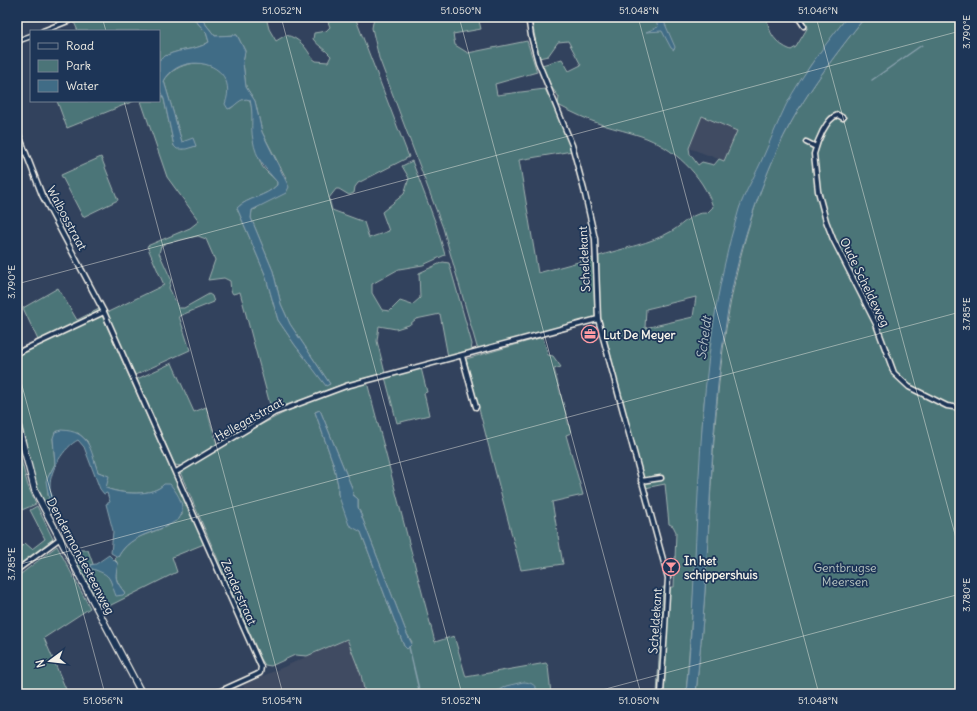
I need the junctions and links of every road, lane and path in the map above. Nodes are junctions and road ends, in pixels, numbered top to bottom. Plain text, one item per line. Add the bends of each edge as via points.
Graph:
1 (78, 17) edge
2 (528, 17) edge
3 (798, 17) edge
4 (804, 26) dead end
5 (46, 30) edge
6 (30, 36) edge
7 (17, 42) edge
8 (843, 118) dead end
9 (17, 130) edge
10 (806, 142) dead end
11 (816, 147) junction
12 (104, 312) junction
13 (598, 320) junction
14 (17, 353) edge
15 (462, 356) junction
16 (476, 407) dead end
17 (960, 408) edge
18 (17, 422) edge
19 (176, 472) junction
20 (661, 478) dead end
21 (641, 481) junction
22 (59, 539) junction
23 (17, 570) edge
24 (142, 694) edge
25 (214, 694) edge
26 (660, 694) edge

1 - 5 street
2 - 13 street, Scheldekant via 530,36 538,62 575,154 592,222 596,252
3 - 4 street
6 - 7 street
8 - 11 street, Oude Scheldeweg via 838,114 830,119
9 - 12 street, Walbosstraat via 42,195
10 - 11 street
11 - 17 street, Oude Scheldeweg via 814,154 818,191 826,221 876,324 894,373 909,387 947,406
12 - 14 street
12 - 19 street
13 - 15 street, Hellegatstraat
13 - 21 street, Scheldekant
15 - 16 street
15 - 19 street, Hellegatstraat via 346,386 274,413
18 - 22 main road, Dendermondesteenweg via 35,491
19 - 25 street, Zenderstraat via 262,670
20 - 21 street
21 - 26 street, Scheldekant via 668,578
22 - 23 street
22 - 24 main road, Dendermondesteenweg

